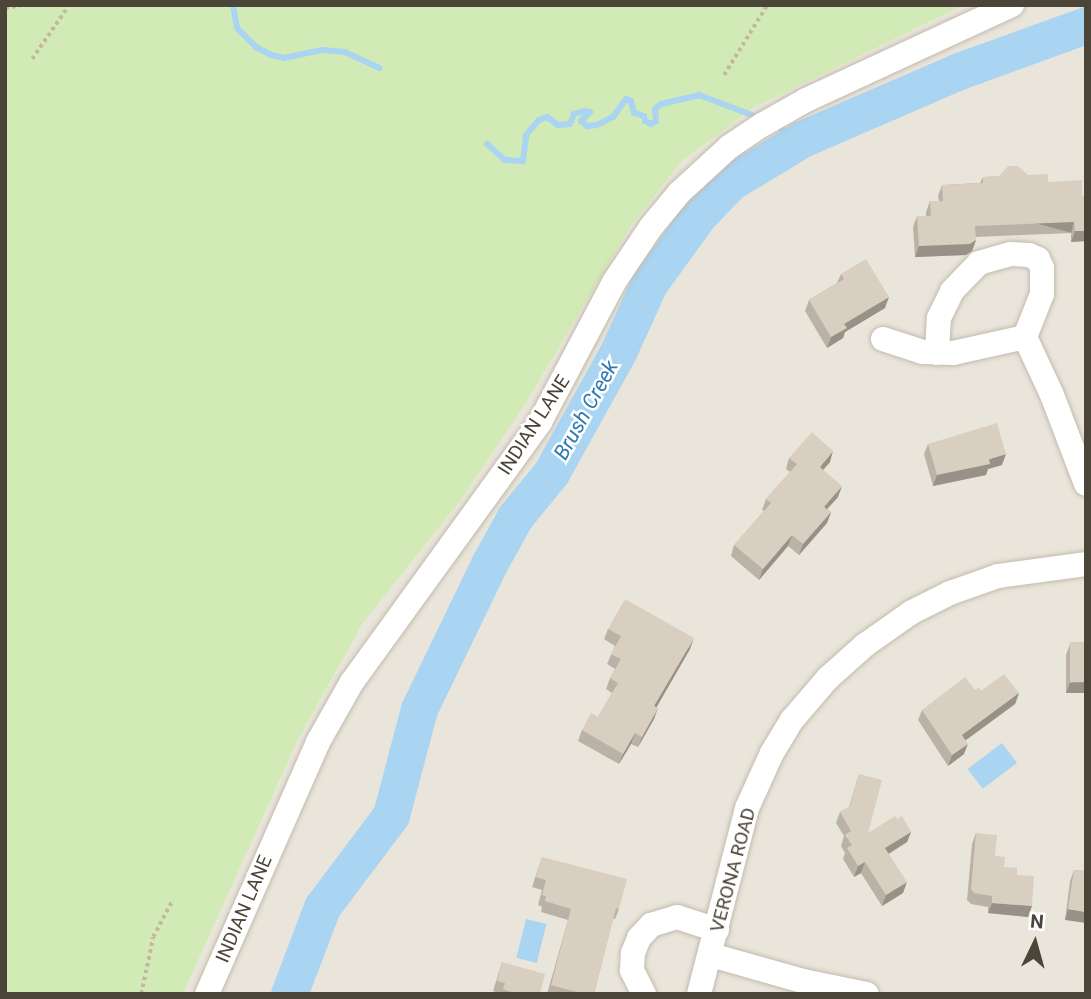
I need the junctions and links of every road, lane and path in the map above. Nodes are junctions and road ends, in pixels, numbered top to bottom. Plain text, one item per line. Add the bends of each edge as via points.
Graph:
1 (22, 5) edge
2 (69, 5) edge
3 (767, 5) edge
4 (1012, 5) edge
5 (5, 8) edge
6 (32, 59) dead end
7 (724, 75) dead end
8 (1025, 337) junction
9 (883, 339) dead end
10 (937, 353) junction
11 (1086, 484) edge
12 (1086, 564) edge
13 (172, 902) dead end
14 (717, 930) junction
15 (711, 955) junction
16 (141, 994) edge
17 (207, 994) edge
18 (644, 994) edge
19 (699, 994) edge
20 (867, 994) edge

1 - 5 path
2 - 6 path
3 - 7 path
4 - 17 street, INDIAN LANE via 806,100 729,147 679,193 651,227 614,282 540,422 352,682 318,742
8 - 10 street via 970,351
8 - 10 street via 1042,294 1042,268 1038,259 1029,255 1003,256 970,269 952,291 939,318
8 - 11 street
9 - 10 street
12 - 14 street, VERONA ROAD via 998,576 950,593 912,612 828,678 792,720 747,808
13 - 16 path via 153,937
14 - 15 street, VERONA ROAD
14 - 18 street via 677,918 651,925 639,939 632,970
15 - 19 street, VERONA ROAD
15 - 20 street

